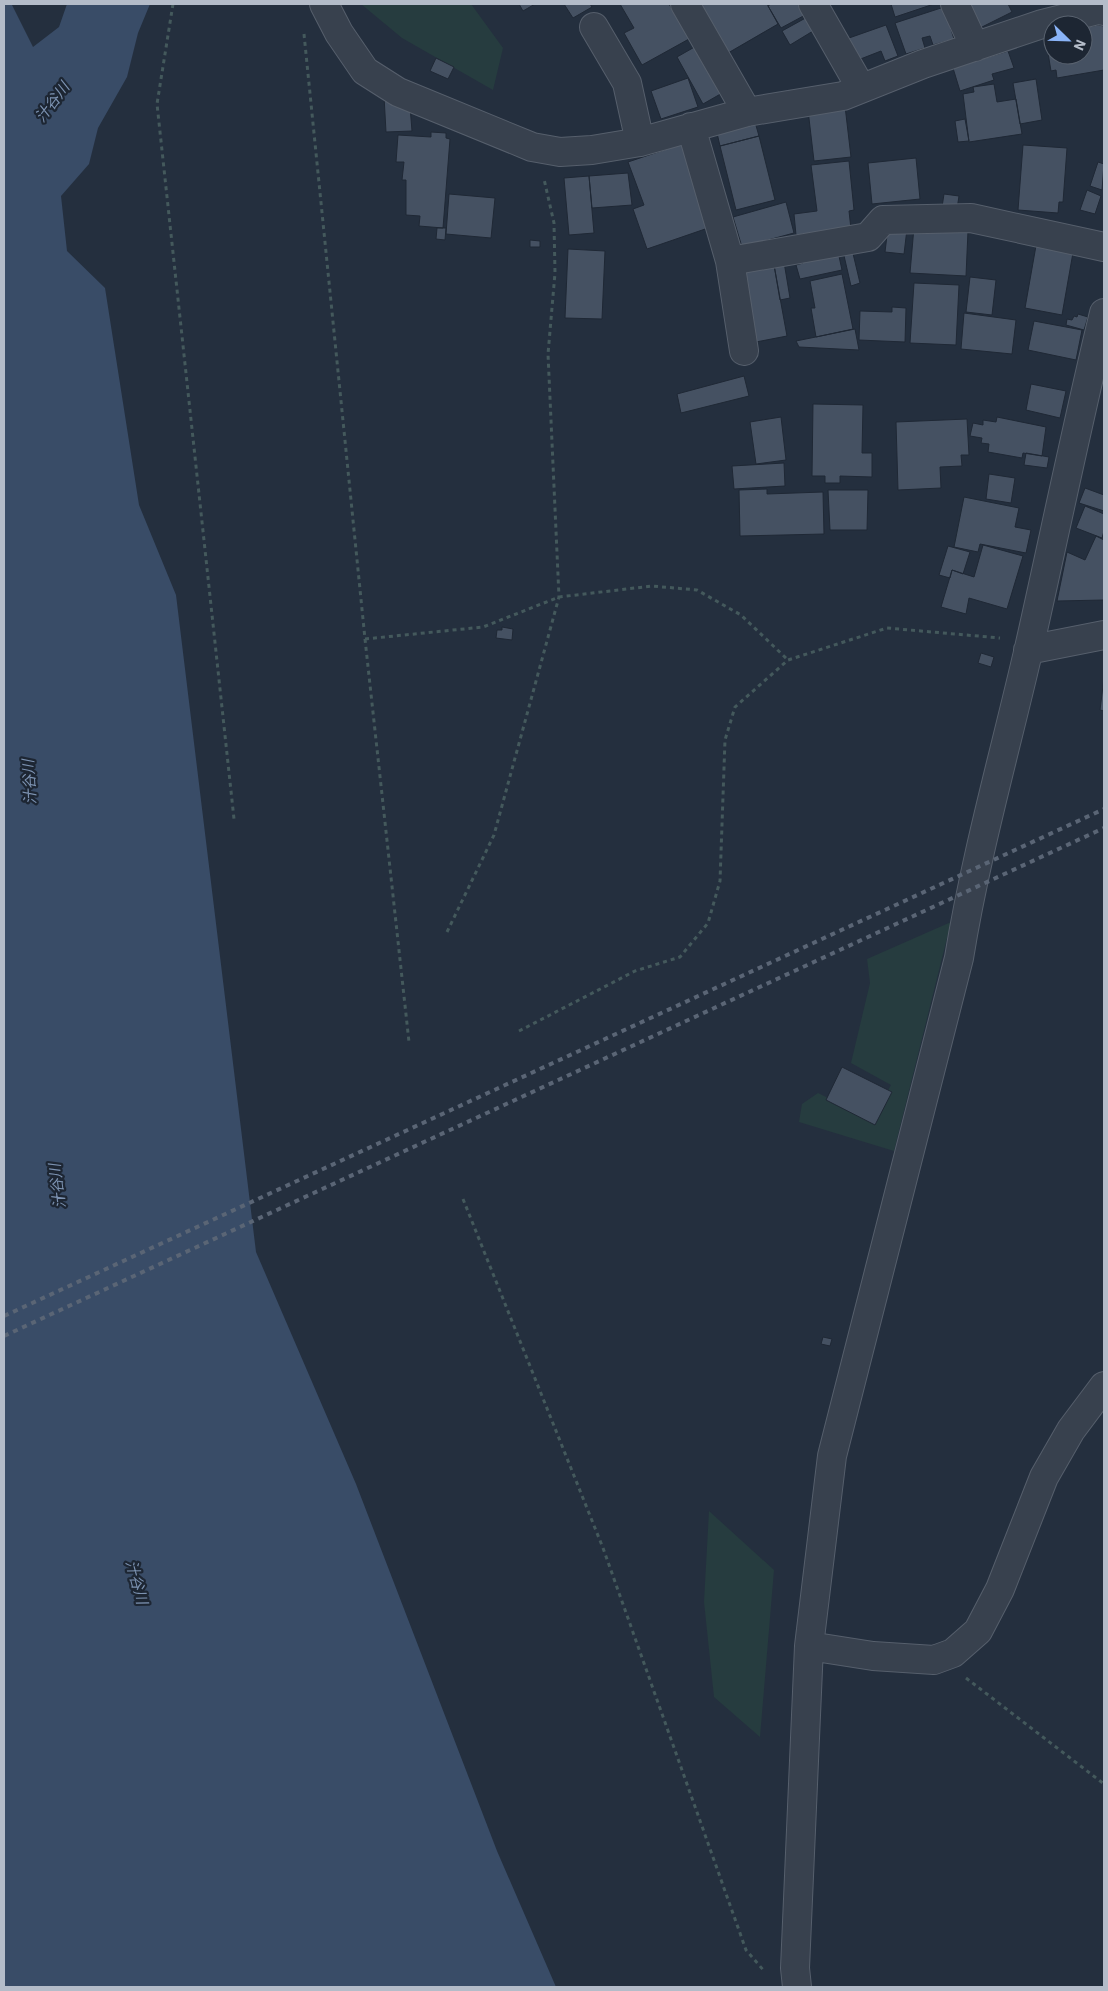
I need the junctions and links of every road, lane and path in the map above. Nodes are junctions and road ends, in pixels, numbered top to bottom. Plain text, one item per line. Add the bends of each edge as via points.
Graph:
1 (173, 4) edge
2 (324, 4) edge
3 (685, 4) edge
4 (813, 4) edge
5 (955, 4) edge
6 (1104, 11) edge
7 (304, 26) dead end
8 (594, 27) dead end
9 (975, 47) junction
10 (861, 88) junction
11 (747, 112) junction
12 (691, 127) junction
13 (640, 142) junction
14 (532, 147) junction
15 (1104, 246) edge
16 (730, 261) junction
17 (1104, 313) edge
18 (744, 351) dead end
19 (559, 597) junction
20 (1104, 635) edge
21 (365, 639) junction
22 (1028, 650) junction
23 (788, 660) junction
24 (234, 819) dead end
25 (447, 932) dead end
26 (519, 1031) dead end
27 (409, 1042) dead end
28 (463, 1199) dead end
29 (1104, 1386) edge
30 (809, 1646) junction
31 (953, 1653) junction
32 (1104, 1784) edge
33 (766, 1972) dead end
34 (796, 1987) edge

1 - 24 path via 157,104
2 - 14 street via 365,71 398,92
3 - 11 street
4 - 10 street
5 - 9 street
6 - 9 street via 1042,24
7 - 21 path
8 - 13 street via 626,83
9 - 10 street
10 - 11 street via 843,96
11 - 12 street
12 - 13 street
12 - 16 street
13 - 14 street via 560,152
14 - 19 path via 547,187 554,223 555,273 548,354
15 - 16 street via 971,218 883,220 868,237
16 - 18 street
17 - 22 street
19 - 21 path via 483,627
19 - 23 path via 652,586 696,590 741,615
19 - 25 path via 494,835
20 - 22 street
21 - 27 path
22 - 23 path via 1006,639 887,628
22 - 30 street via 970,890 959,958 832,1456
23 - 26 path via 736,707 726,740 720,881 708,923 680,957 635,971
28 - 33 path via 603,1548 746,1950
29 - 31 street via 1071,1430 1044,1477 1000,1589 978,1631
30 - 31 street via 873,1656 934,1660
30 - 34 street
31 - 32 path via 963,1676

